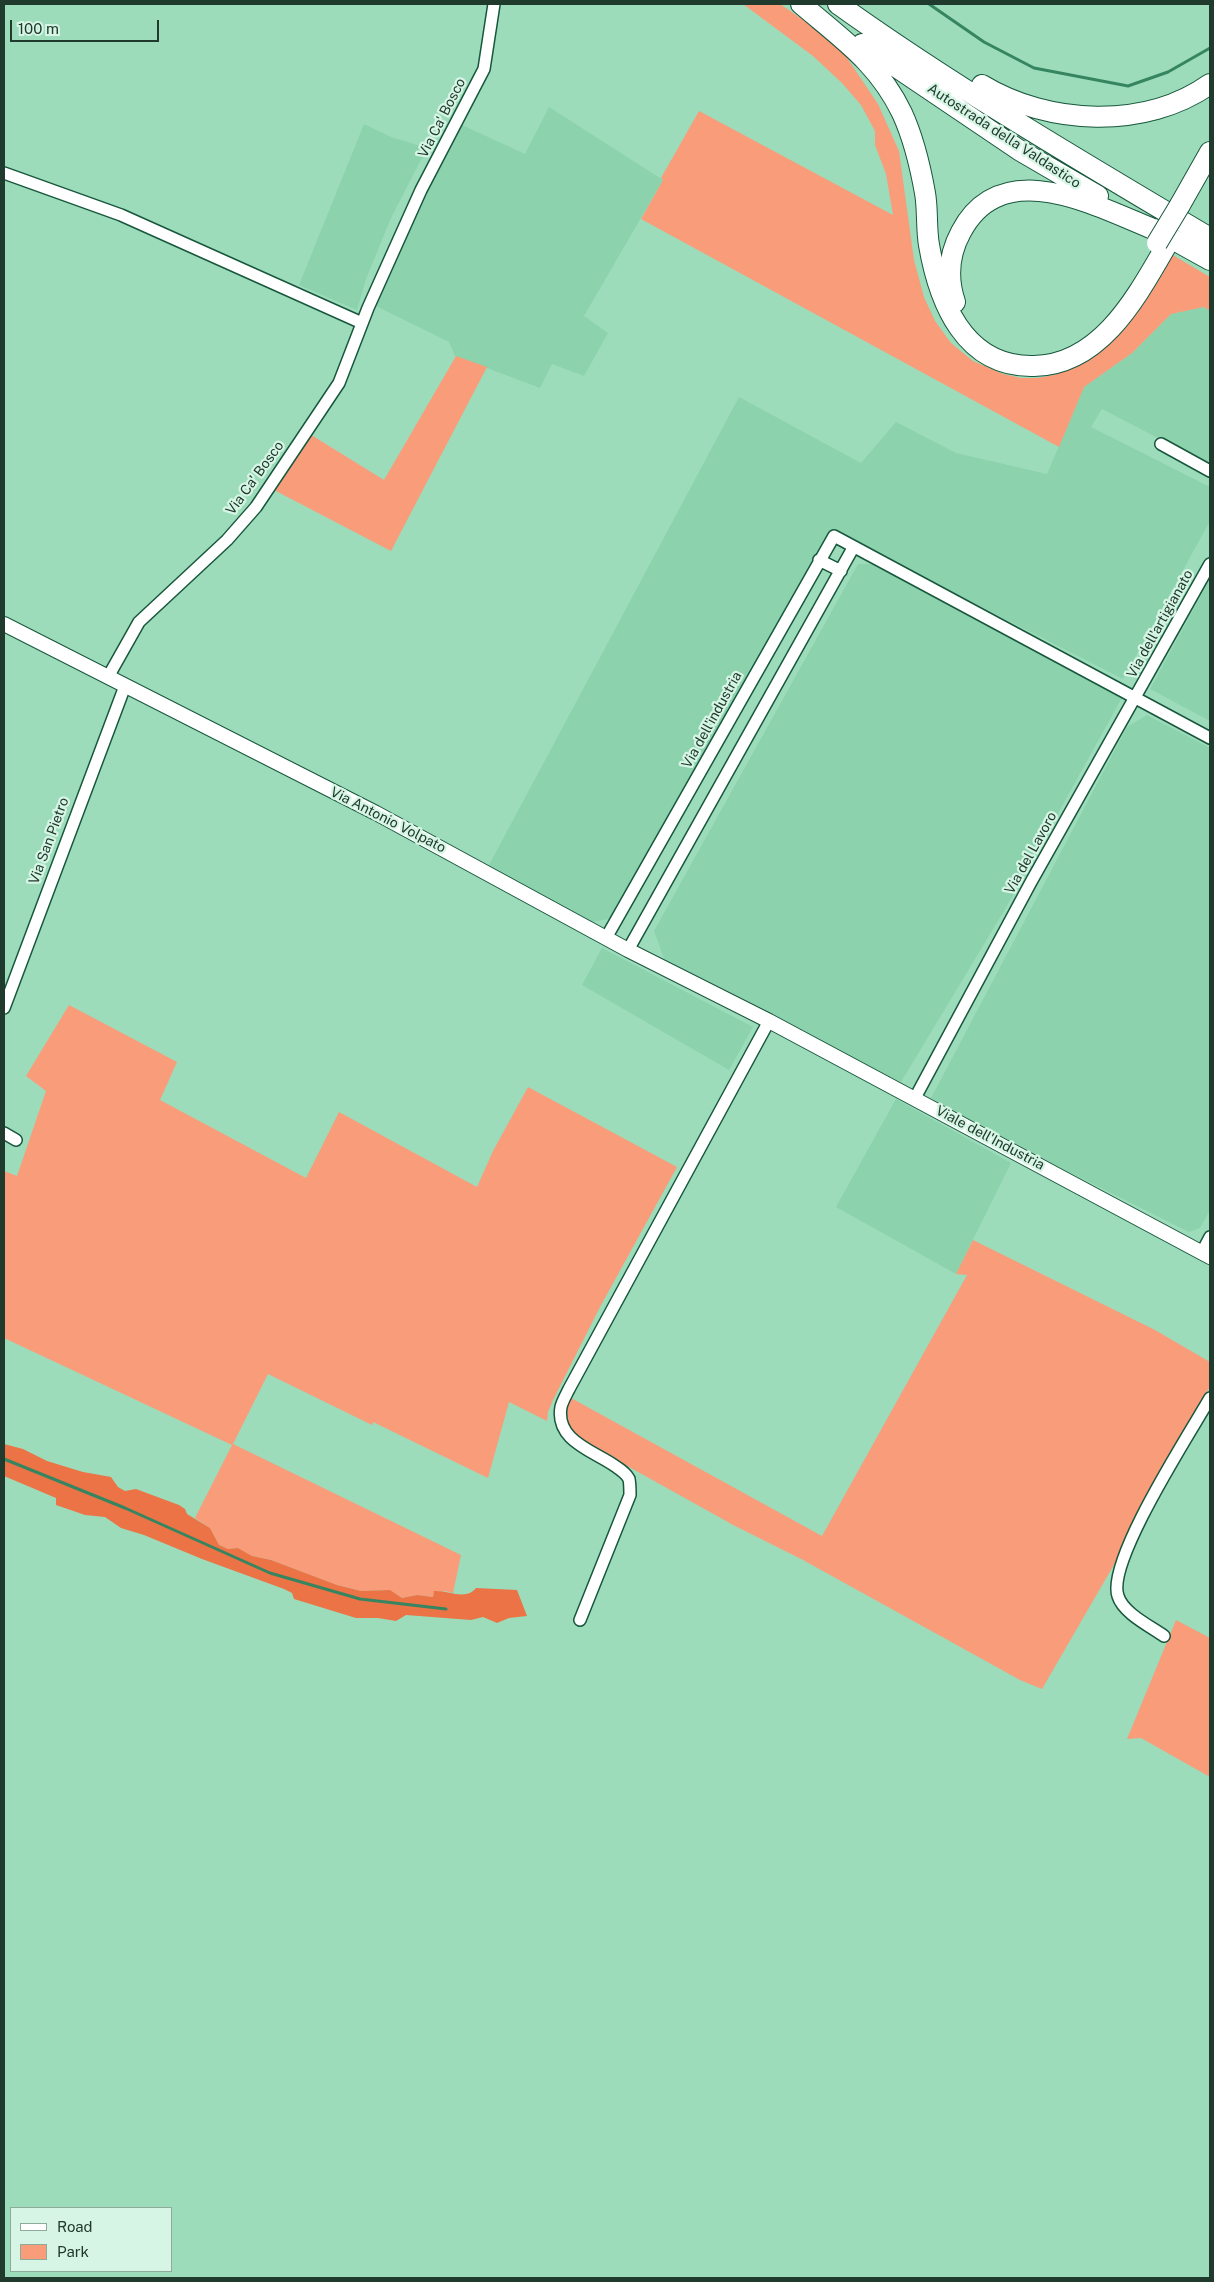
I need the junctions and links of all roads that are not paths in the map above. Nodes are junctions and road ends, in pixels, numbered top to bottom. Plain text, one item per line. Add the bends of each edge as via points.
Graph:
1 (494, 4) edge
2 (802, 4) edge
3 (838, 4) edge
4 (846, 4) edge
5 (1210, 84) edge
6 (1210, 152) edge
7 (1210, 172) edge
8 (4, 173) edge
9 (1184, 208) junction
10 (1210, 238) edge
11 (1159, 240) junction
12 (1210, 260) edge
13 (362, 323) junction
14 (1161, 444) dead end
15 (1210, 471) edge
16 (853, 548) junction
17 (819, 560) junction
18 (1210, 564) edge
19 (840, 571) junction
20 (4, 624) edge
21 (108, 677) junction
22 (124, 686) junction
23 (1135, 699) junction
24 (1210, 738) edge
25 (606, 938) junction
26 (628, 950) junction
27 (4, 1008) edge
28 (769, 1021) junction
29 (915, 1098) junction
30 (1210, 1237) edge
31 (1206, 1254) edge
32 (1210, 1398) edge
33 (580, 1620) dead end
34 (1164, 1636) dead end

1 - 13 street, Via Ca' Bosco via 484,69 421,190
2 - 11 highway, Autostrada della Valdastico
2 - 11 highway via 864,57 884,81 898,106 918,154 926,195 928,244 943,301 968,340 985,354 1010,363 1035,366 1063,361 1083,351 1122,317
3 - 10 highway, Autostrada della Valdastico via 956,83
4 - 5 highway via 996,94 1059,113 1100,117 1130,114 1183,99
6 - 9 highway
7 - 9 highway
8 - 13 street via 121,215
9 - 11 highway, bridge
11 - 11 highway via 1127,295 1104,324 1084,341 1049,356 1010,354 985,343 968,326 951,288 952,252 962,229 984,205 1014,192 1056,192 1089,202
11 - 12 highway, Autostrada della Valdastico
13 - 21 street, Via Ca' Bosco via 339,383 256,507 227,540 139,622
14 - 15 street
16 - 17 street, Via dell'industria via 834,536
16 - 19 street
16 - 23 street, Via dell'industria
17 - 19 street
17 - 25 street, Via dell'industria
18 - 23 street, Via dell'artigianato
19 - 26 street
20 - 21 street, Via Antonio Volpato
21 - 22 street, Via Antonio Volpato
22 - 25 street, Via Antonio Volpato via 376,813
22 - 27 street, Via San Pietro
23 - 24 street
23 - 29 street, Via del Lavoro via 1031,882
25 - 26 street, Via Antonio Volpato
26 - 28 street, Via Antonio Volpato
28 - 29 street, Viale dell'Industria
28 - 33 street via 561,1407 567,1433 575,1442 619,1468 630,1481 630,1494
29 - 31 street, Viale dell'Industria
30 - 31 street
32 - 34 street via 1129,1540 1116,1580 1118,1597 1126,1609

